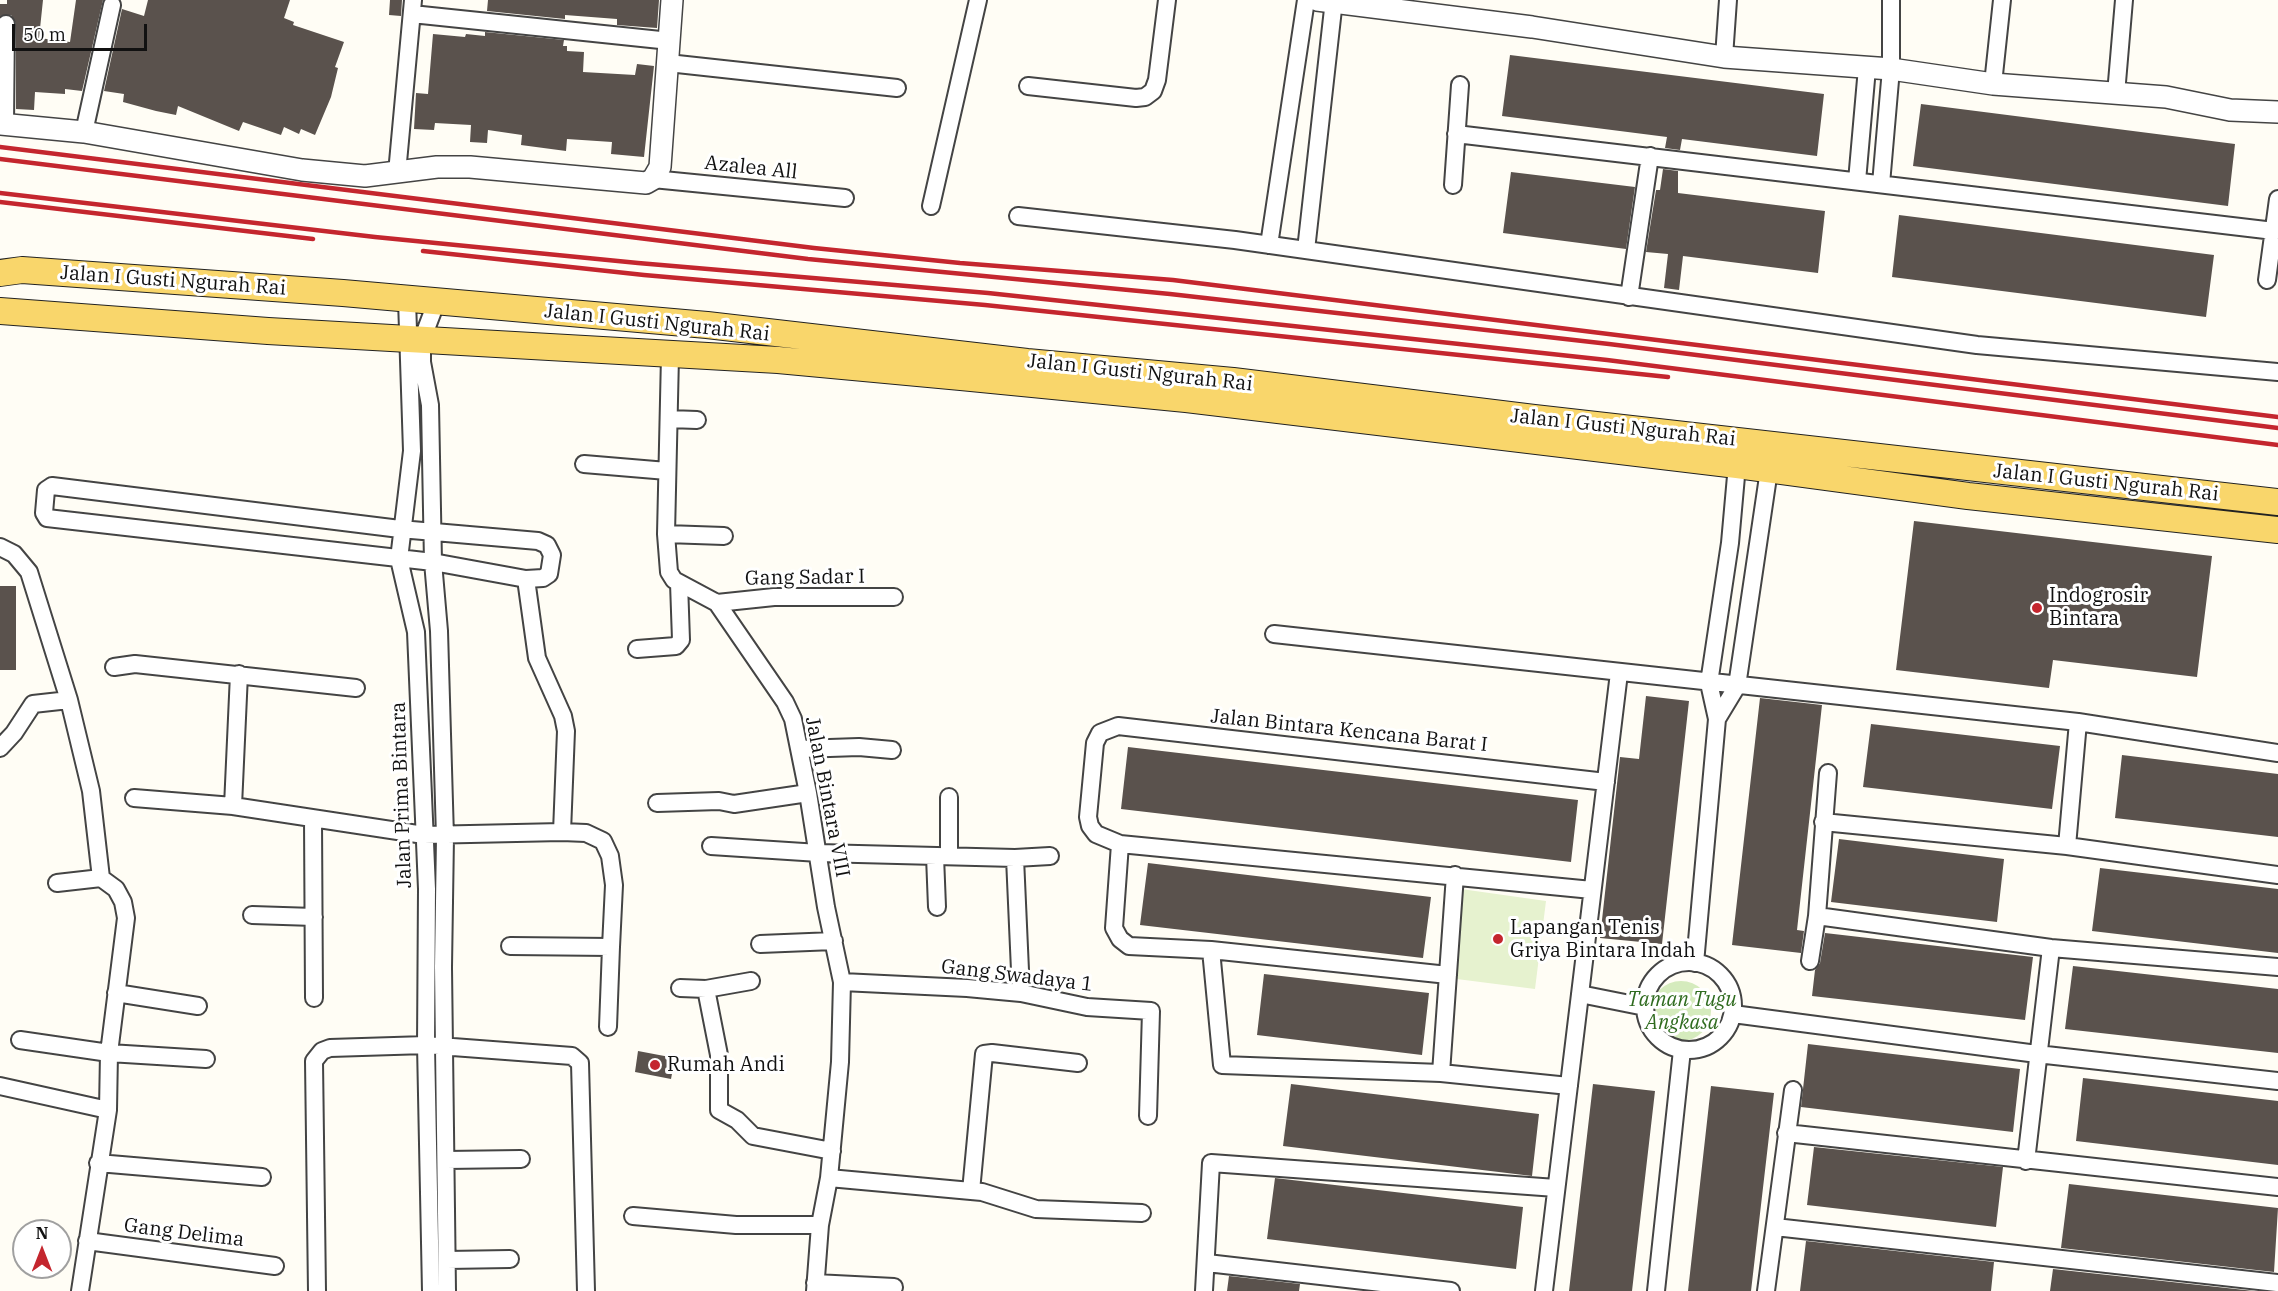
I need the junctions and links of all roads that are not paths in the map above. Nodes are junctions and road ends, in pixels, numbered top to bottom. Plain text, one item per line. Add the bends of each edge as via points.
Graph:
1 (672, 0) edge
2 (978, 0) edge
3 (1167, 0) edge
4 (1306, 0) edge
5 (1891, 0) edge
6 (2002, 0) edge
7 (2124, 0) edge
8 (1328, 1) edge
9 (112, 5) dead end
10 (1727, 5) edge
11 (413, 7) edge
12 (6, 24) dead end
13 (670, 41) junction
14 (1724, 57) junction
15 (668, 63) junction
16 (1867, 68) junction
17 (1891, 69) junction
18 (1993, 84) junction
19 (1460, 85) dead end
20 (1028, 86) dead end
21 (897, 88) dead end
22 (2116, 94) junction
23 (2278, 112) edge
24 (2, 124) edge
25 (84, 132) junction
26 (1456, 134) junction
27 (1650, 156) junction
28 (397, 173) junction
29 (654, 179) junction
30 (1857, 181) junction
31 (1881, 184) junction
32 (1453, 185) dead end
33 (845, 198) dead end
34 (2278, 199) edge
35 (931, 206) dead end
36 (1018, 216) dead end
37 (2274, 231) junction
38 (1269, 245) junction
39 (1306, 250) junction
40 (0, 273) edge
41 (2267, 280) dead end
42 (1629, 297) junction
43 (407, 300) junction
44 (436, 303) junction
45 (0, 310) edge
46 (416, 339) junction
47 (670, 356) junction
48 (2278, 372) edge
49 (669, 419) junction
50 (697, 420) dead end
51 (1532, 429) junction
52 (584, 464) dead end
53 (1737, 465) junction
54 (1971, 469) junction
55 (1769, 470) junction
56 (668, 471) junction
57 (1968, 496) junction
58 (2278, 502) edge
59 (400, 530) junction
60 (2278, 530) edge
61 (434, 533) junction
62 (666, 534) junction
63 (724, 536) dead end
64 (1730, 543) junction
65 (0, 547) edge
66 (1758, 547) junction
67 (399, 559) junction
68 (433, 562) junction
69 (526, 579) junction
70 (679, 583) junction
71 (894, 597) dead end
72 (717, 603) junction
73 (1274, 634) dead end
74 (637, 649) dead end
75 (114, 667) dead end
76 (1619, 673) junction
77 (239, 674) junction
78 (1709, 683) junction
79 (1737, 686) junction
80 (356, 688) dead end
81 (69, 700) junction
82 (1717, 719) junction
83 (2078, 722) junction
84 (0, 748) edge
85 (800, 748) junction
86 (892, 750) dead end
87 (2278, 753) edge
88 (1828, 773) dead end
89 (1606, 782) junction
90 (808, 793) junction
91 (950, 797) dead end
92 (135, 798) dead end
93 (657, 803) dead end
94 (233, 806) junction
95 (313, 819) junction
96 (1823, 822) junction
97 (562, 832) junction
98 (424, 835) junction
99 (445, 837) junction
100 (1120, 844) junction
101 (711, 846) dead end
102 (2067, 846) junction
103 (819, 853) junction
104 (942, 856) junction
105 (1050, 856) dead end
106 (1015, 858) junction
107 (1455, 875) junction
108 (2278, 875) edge
109 (100, 878) junction
110 (57, 883) dead end
111 (1593, 890) junction
112 (937, 907) dead end
113 (252, 915) dead end
114 (1817, 916) junction
115 (314, 917) junction
116 (834, 941) junction
117 (760, 944) dead end
118 (510, 946) dead end
119 (611, 947) junction
120 (2050, 948) junction
121 (1211, 950) junction
122 (1810, 961) dead end
123 (1695, 963) junction
124 (2278, 967) edge
125 (1448, 975) junction
126 (751, 981) dead end
127 (842, 982) junction
128 (680, 988) dead end
129 (706, 989) junction
130 (116, 993) junction
131 (1020, 993) junction
132 (1580, 994) junction
133 (314, 998) dead end
134 (198, 1006) dead end
135 (1645, 1007) junction
136 (1732, 1014) junction
137 (608, 1027) dead end
138 (20, 1040) dead end
139 (426, 1045) junction
140 (444, 1045) junction
141 (1682, 1050) junction
142 (109, 1053) junction
143 (2037, 1054) junction
144 (206, 1059) dead end
145 (1078, 1063) dead end
146 (1441, 1073) junction
147 (2278, 1081) edge
148 (0, 1086) edge
149 (1569, 1086) junction
150 (1793, 1090) dead end
151 (108, 1110) junction
152 (1148, 1116) dead end
153 (1786, 1133) junction
154 (832, 1151) junction
155 (521, 1159) dead end
156 (446, 1160) junction
157 (2026, 1161) junction
158 (99, 1163) junction
159 (262, 1177) dead end
160 (829, 1178) junction
161 (2278, 1187) edge
162 (1556, 1188) junction
163 (971, 1191) junction
164 (1142, 1213) dead end
165 (633, 1216) dead end
166 (820, 1225) junction
167 (1775, 1227) junction
168 (87, 1241) junction
169 (510, 1259) dead end
170 (447, 1260) junction
171 (1207, 1263) junction
172 (274, 1266) dead end
173 (2277, 1282) edge
174 (815, 1287) edge
175 (894, 1287) dead end
176 (80, 1291) edge
177 (318, 1291) edge
178 (430, 1291) edge
179 (447, 1291) edge
180 (586, 1291) edge
181 (1204, 1291) edge
182 (1451, 1291) edge
183 (1544, 1291) edge
184 (1656, 1291) edge
185 (1766, 1291) edge

1 - 13 street
2 - 35 street
3 - 20 street via 1157,80 1153,91 1145,97
4 - 38 street
5 - 17 street
6 - 18 street
7 - 22 street
8 - 14 street
8 - 39 street
9 - 25 street
10 - 14 street
11 - 13 street
11 - 28 street
12 - 24 street
13 - 15 street
14 - 16 street
15 - 21 street
15 - 29 street via 660,167
16 - 17 street
16 - 30 street
17 - 18 street
17 - 31 street
18 - 22 street
19 - 26 street
22 - 23 street via 2166,97 2230,110
24 - 25 street
25 - 28 street via 302,170 365,176
26 - 27 street
26 - 32 street
27 - 30 street
27 - 42 street
28 - 29 street via 470,167 646,183
29 - 33 street, Azalea All
30 - 31 street
31 - 37 street
34 - 37 street
36 - 38 street
37 - 41 street
38 - 39 street
39 - 42 street
40 - 43 main road, Jalan I Gusti Ngurah Rai via 22,270
42 - 48 street via 1977,345
43 - 44 main road, Jalan I Gusti Ngurah Rai
43 - 46 street, Jalan Prima Bintara
44 - 46 street, Jalan Prima Bintara
44 - 51 main road, Jalan I Gusti Ngurah Rai via 707,325 1233,381
45 - 46 main road, Jalan I Gusti Ngurah Rai
46 - 47 main road, Jalan I Gusti Ngurah Rai
46 - 59 street, Jalan Prima Bintara via 412,451
46 - 61 street, Jalan Prima Bintara via 430,405
47 - 49 street
47 - 51 main road, Jalan I Gusti Ngurah Rai via 778,360
49 - 50 street
49 - 56 street
51 - 53 main road, Jalan I Gusti Ngurah Rai
51 - 54 main road, Jalan I Gusti Ngurah Rai
52 - 56 street
53 - 55 main road, Jalan I Gusti Ngurah Rai
53 - 64 street
54 - 57 main road
54 - 58 main road, Jalan I Gusti Ngurah Rai
55 - 57 main road, Jalan I Gusti Ngurah Rai
55 - 66 street
56 - 62 street
57 - 60 main road, Jalan I Gusti Ngurah Rai
59 - 61 street
59 - 67 street, Jalan Prima Bintara
59 - 67 street via 52,486 46,490 44,513 47,518
61 - 68 street, Jalan Prima Bintara
61 - 69 street via 538,541 547,545 552,555 549,574
62 - 63 street
62 - 70 street via 669,572
64 - 66 street
64 - 78 street
65 - 81 street via 14,554 29,572
66 - 79 street
67 - 68 street
67 - 98 street, Jalan Prima Bintara via 416,632
68 - 69 street
68 - 99 street, Jalan Prima Bintara
69 - 97 street via 537,658 566,731
70 - 72 street, Jalan Bintara VIII
70 - 74 street via 681,640 676,646
71 - 72 street, Gang Sadar I via 774,597
72 - 85 street, Jalan Bintara VIII via 785,702
73 - 76 street
75 - 77 street via 135,664
76 - 78 street
76 - 89 street
77 - 80 street
77 - 94 street
78 - 79 street
78 - 82 street
79 - 82 street
79 - 83 street
81 - 84 street via 33,704
81 - 109 street via 91,791
82 - 123 street
83 - 87 street
83 - 102 street
85 - 86 street
85 - 90 street, Jalan Bintara VIII
88 - 96 street
89 - 100 street, Jalan Bintara Kencana Barat I via 1118,726 1100,733 1095,743 1088,818 1096,834
89 - 111 street
90 - 93 street via 734,804
90 - 103 street, Jalan Bintara VIII
91 - 104 street
92 - 94 street
94 - 95 street
95 - 98 street
95 - 115 street
96 - 102 street
96 - 114 street
97 - 99 street
97 - 119 street via 596,836 607,848 614,885
98 - 99 street
98 - 139 street, Jalan Prima Bintara
99 - 140 street, Jalan Prima Bintara
100 - 107 street
100 - 121 street via 1114,922 1120,939 1129,946
101 - 103 street
102 - 108 street
103 - 104 street
103 - 116 street, Jalan Bintara VIII
104 - 106 street
104 - 112 street
105 - 106 street
106 - 131 street
107 - 111 street
107 - 125 street
109 - 110 street
109 - 130 street via 116,889 126,918
111 - 132 street
113 - 115 street
114 - 120 street
114 - 122 street
115 - 133 street
116 - 117 street
116 - 127 street, Jalan Bintara VIII
118 - 119 street
119 - 137 street
120 - 124 street
120 - 143 street
121 - 125 street
121 - 146 street via 1222,1065
123 - 135 street via 1680,963 1654,979
123 - 136 street via 1720,975 1729,987
125 - 146 street
126 - 129 street
127 - 131 street, Gang Swadaya 1
127 - 154 street, Jalan Bintara VIII via 844,1007
128 - 129 street
129 - 154 street via 719,1055 718,1106 723,1113 753,1136
130 - 134 street
130 - 142 street
131 - 152 street, Gang Swadaya 1 via 1087,1007 1151,1011
132 - 135 street
132 - 149 street
135 - 141 street via 1656,1035
136 - 141 street via 1724,1032 1709,1046
136 - 143 street
138 - 142 street
139 - 140 street
139 - 177 street via 330,1048 322,1050 314,1061
139 - 178 street, Jalan Prima Bintara
140 - 156 street, Jalan Prima Bintara
140 - 180 street via 572,1056 580,1063
141 - 184 street
142 - 144 street
142 - 151 street
143 - 147 street
143 - 157 street
145 - 163 street via 984,1054
146 - 149 street
148 - 151 street
149 - 162 street
150 - 153 street
151 - 158 street
153 - 157 street
153 - 167 street
154 - 160 street, Jalan Bintara VIII
155 - 156 street
156 - 170 street, Jalan Prima Bintara
157 - 161 street
158 - 159 street
158 - 168 street
160 - 163 street
160 - 166 street, Jalan Bintara VIII
162 - 171 street via 1211,1162
162 - 183 street
163 - 164 street via 1036,1209
165 - 166 street via 736,1225
166 - 174 street, Jalan Bintara VIII
167 - 173 street
167 - 185 street
168 - 172 street, Gang Delima
168 - 176 street
169 - 170 street
170 - 179 street, Jalan Prima Bintara
171 - 181 street
171 - 182 street
174 - 175 street

